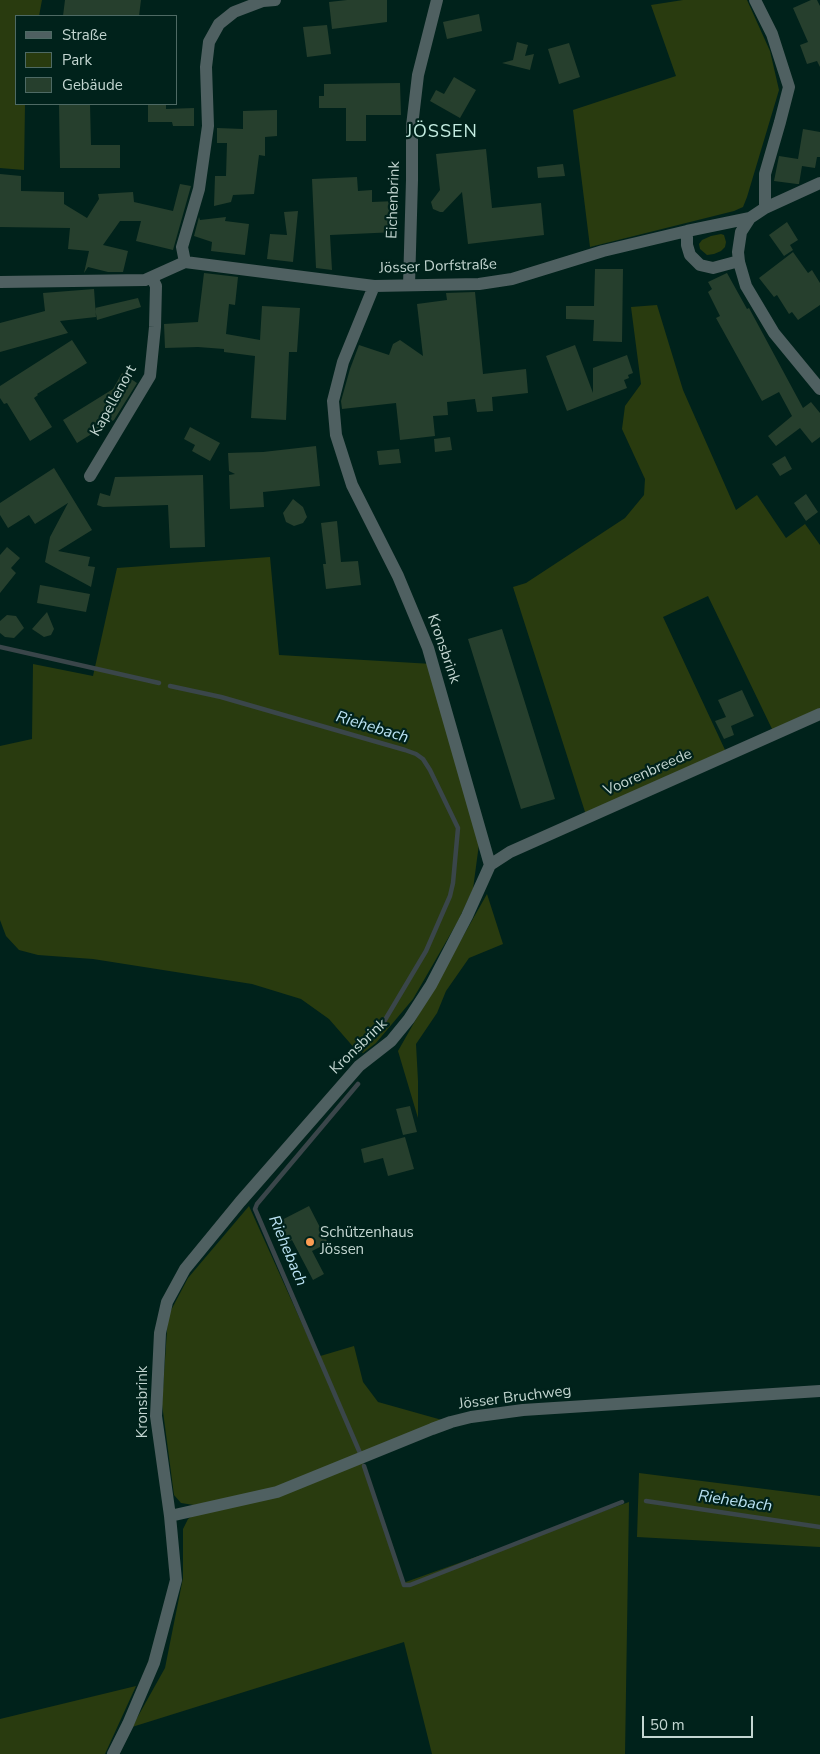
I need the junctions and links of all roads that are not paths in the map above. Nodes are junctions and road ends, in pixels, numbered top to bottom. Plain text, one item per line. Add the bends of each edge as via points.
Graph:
1 (275, 0) edge
2 (437, 0) edge
3 (755, 0) edge
4 (820, 183) edge
5 (765, 208) junction
6 (750, 218) junction
7 (687, 230) junction
8 (739, 260) junction
9 (185, 262) junction
10 (152, 278) junction
11 (0, 282) edge
12 (409, 285) junction
13 (374, 286) junction
14 (820, 389) edge
15 (90, 476) dead end
16 (820, 714) edge
17 (490, 865) junction
18 (820, 1391) edge
19 (170, 1516) junction
20 (113, 1754) edge

1 - 9 street via 234,12 219,24 209,42 206,68 208,126 199,189 182,247
2 - 12 street, Eichenbrink via 418,74 412,126
3 - 5 street via 772,34 789,86 765,174
4 - 5 street, Jösser Dorfstraße
5 - 6 street, Jösser Dorfstraße
6 - 7 street, Jösser Dorfstraße
6 - 8 street via 742,232
7 - 8 street via 690,255 700,265 713,268
7 - 12 street, Jösser Dorfstraße via 512,279 479,284
8 - 14 street via 746,286 774,333
9 - 10 street
9 - 13 street, Jösser Dorfstraße
10 - 11 street
10 - 15 street, Kapellenort via 156,286 150,376
12 - 13 street, Jösser Dorfstraße
13 - 17 street, Kronsbrink via 343,362 333,401 336,434 352,485 398,576 428,648
16 - 17 street, Voorenbreede via 510,852
17 - 19 street, Kronsbrink via 468,916 409,1019 391,1041 359,1066 240,1202 185,1269 167,1302 160,1333 156,1416
18 - 19 street, Jösser Bruchweg via 523,1410 471,1418 432,1428 277,1492
19 - 20 street, Kronsbrink via 176,1580 154,1663

